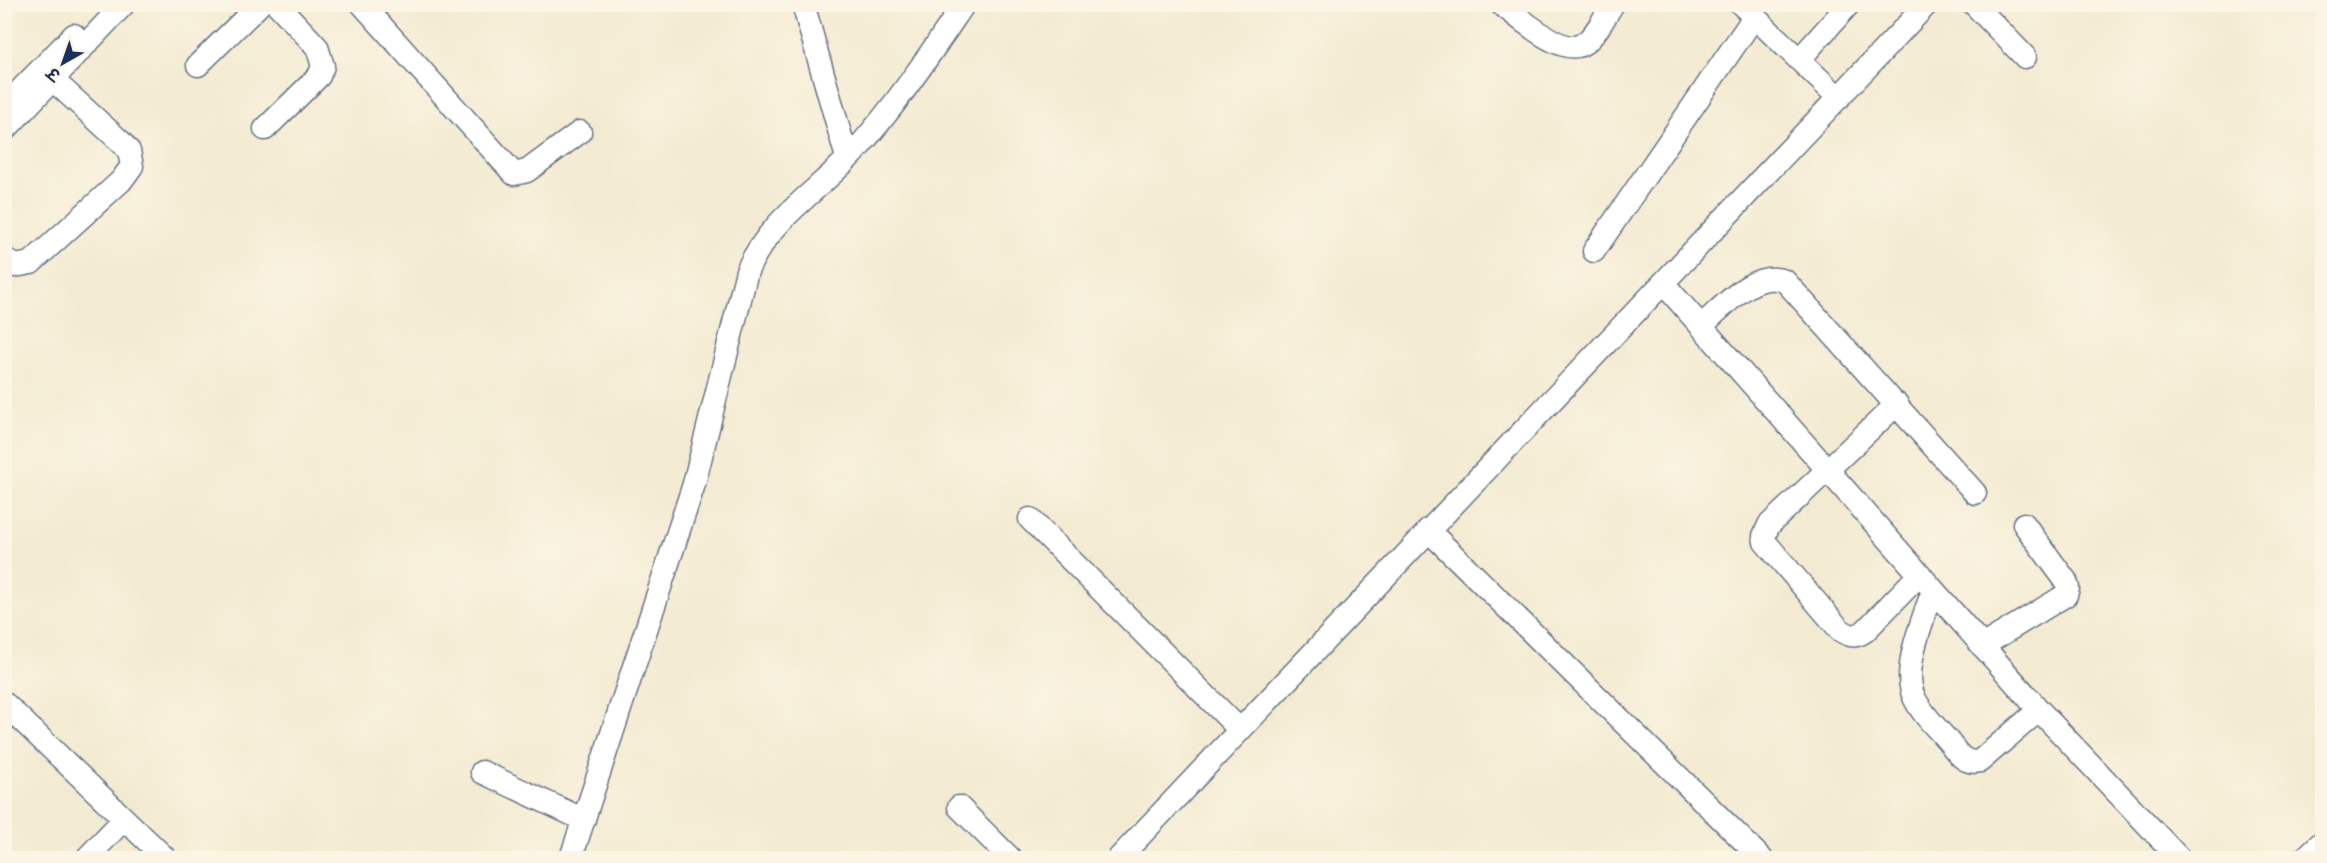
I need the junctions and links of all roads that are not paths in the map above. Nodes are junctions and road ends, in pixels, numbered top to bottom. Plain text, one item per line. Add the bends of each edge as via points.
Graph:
1 (104, 4) edge
2 (124, 4) edge
3 (260, 4) edge
4 (277, 4) edge
5 (362, 4) edge
6 (803, 4) edge
7 (964, 4) edge
8 (1501, 4) edge
9 (1613, 4) edge
10 (1849, 4) edge
11 (1927, 4) edge
12 (1974, 4) edge
13 (1748, 11) edge
14 (2025, 57) dead end
15 (1799, 60) junction
16 (198, 65) dead end
17 (53, 80) junction
18 (1839, 98) junction
19 (4, 107) edge
20 (265, 129) dead end
21 (4, 131) edge
22 (580, 132) dead end
23 (848, 158) junction
24 (1594, 251) dead end
25 (4, 258) edge
26 (1663, 283) junction
27 (1701, 326) junction
28 (1897, 404) junction
29 (1827, 469) junction
30 (1975, 494) dead end
31 (1030, 519) dead end
32 (2024, 524) dead end
33 (1428, 530) junction
34 (1926, 582) junction
35 (1982, 646) junction
36 (4, 704) edge
37 (2039, 710) junction
38 (1240, 730) junction
39 (483, 772) dead end
40 (959, 807) dead end
41 (124, 819) junction
42 (584, 820) junction
43 (2322, 842) edge
44 (99, 854) edge
45 (165, 858) edge
46 (572, 858) edge
47 (1010, 858) edge
48 (1119, 858) edge
49 (1761, 858) edge
50 (2179, 858) edge
51 (2306, 858) edge

1 - 19 street
2 - 17 street
3 - 16 street
4 - 20 street via 317,47 323,66 319,76
5 - 22 street via 514,174 527,171
6 - 23 street
7 - 23 street via 896,101
8 - 9 street via 1558,44 1571,48 1590,38
10 - 15 street
11 - 18 street
12 - 14 street
13 - 15 street
13 - 24 street
15 - 18 street
17 - 21 street
17 - 25 street via 121,142 132,166 121,181 31,262 15,266
18 - 26 street
23 - 42 street via 778,221 747,271 694,484
26 - 27 street
26 - 33 street
27 - 28 street via 1753,283 1764,278 1785,281
27 - 29 street
28 - 29 street
28 - 30 street
29 - 34 street
29 - 34 street via 1769,525 1764,536 1769,548 1840,630 1857,636
31 - 38 street
32 - 35 street via 2066,581 2066,595
33 - 38 street
33 - 49 street
34 - 35 street
34 - 37 street via 1910,683 1918,705 1961,757 1980,761
35 - 37 street
36 - 41 street
37 - 50 street
38 - 48 street
39 - 42 street
40 - 47 street
41 - 44 street
41 - 45 street
42 - 46 street
43 - 51 street

